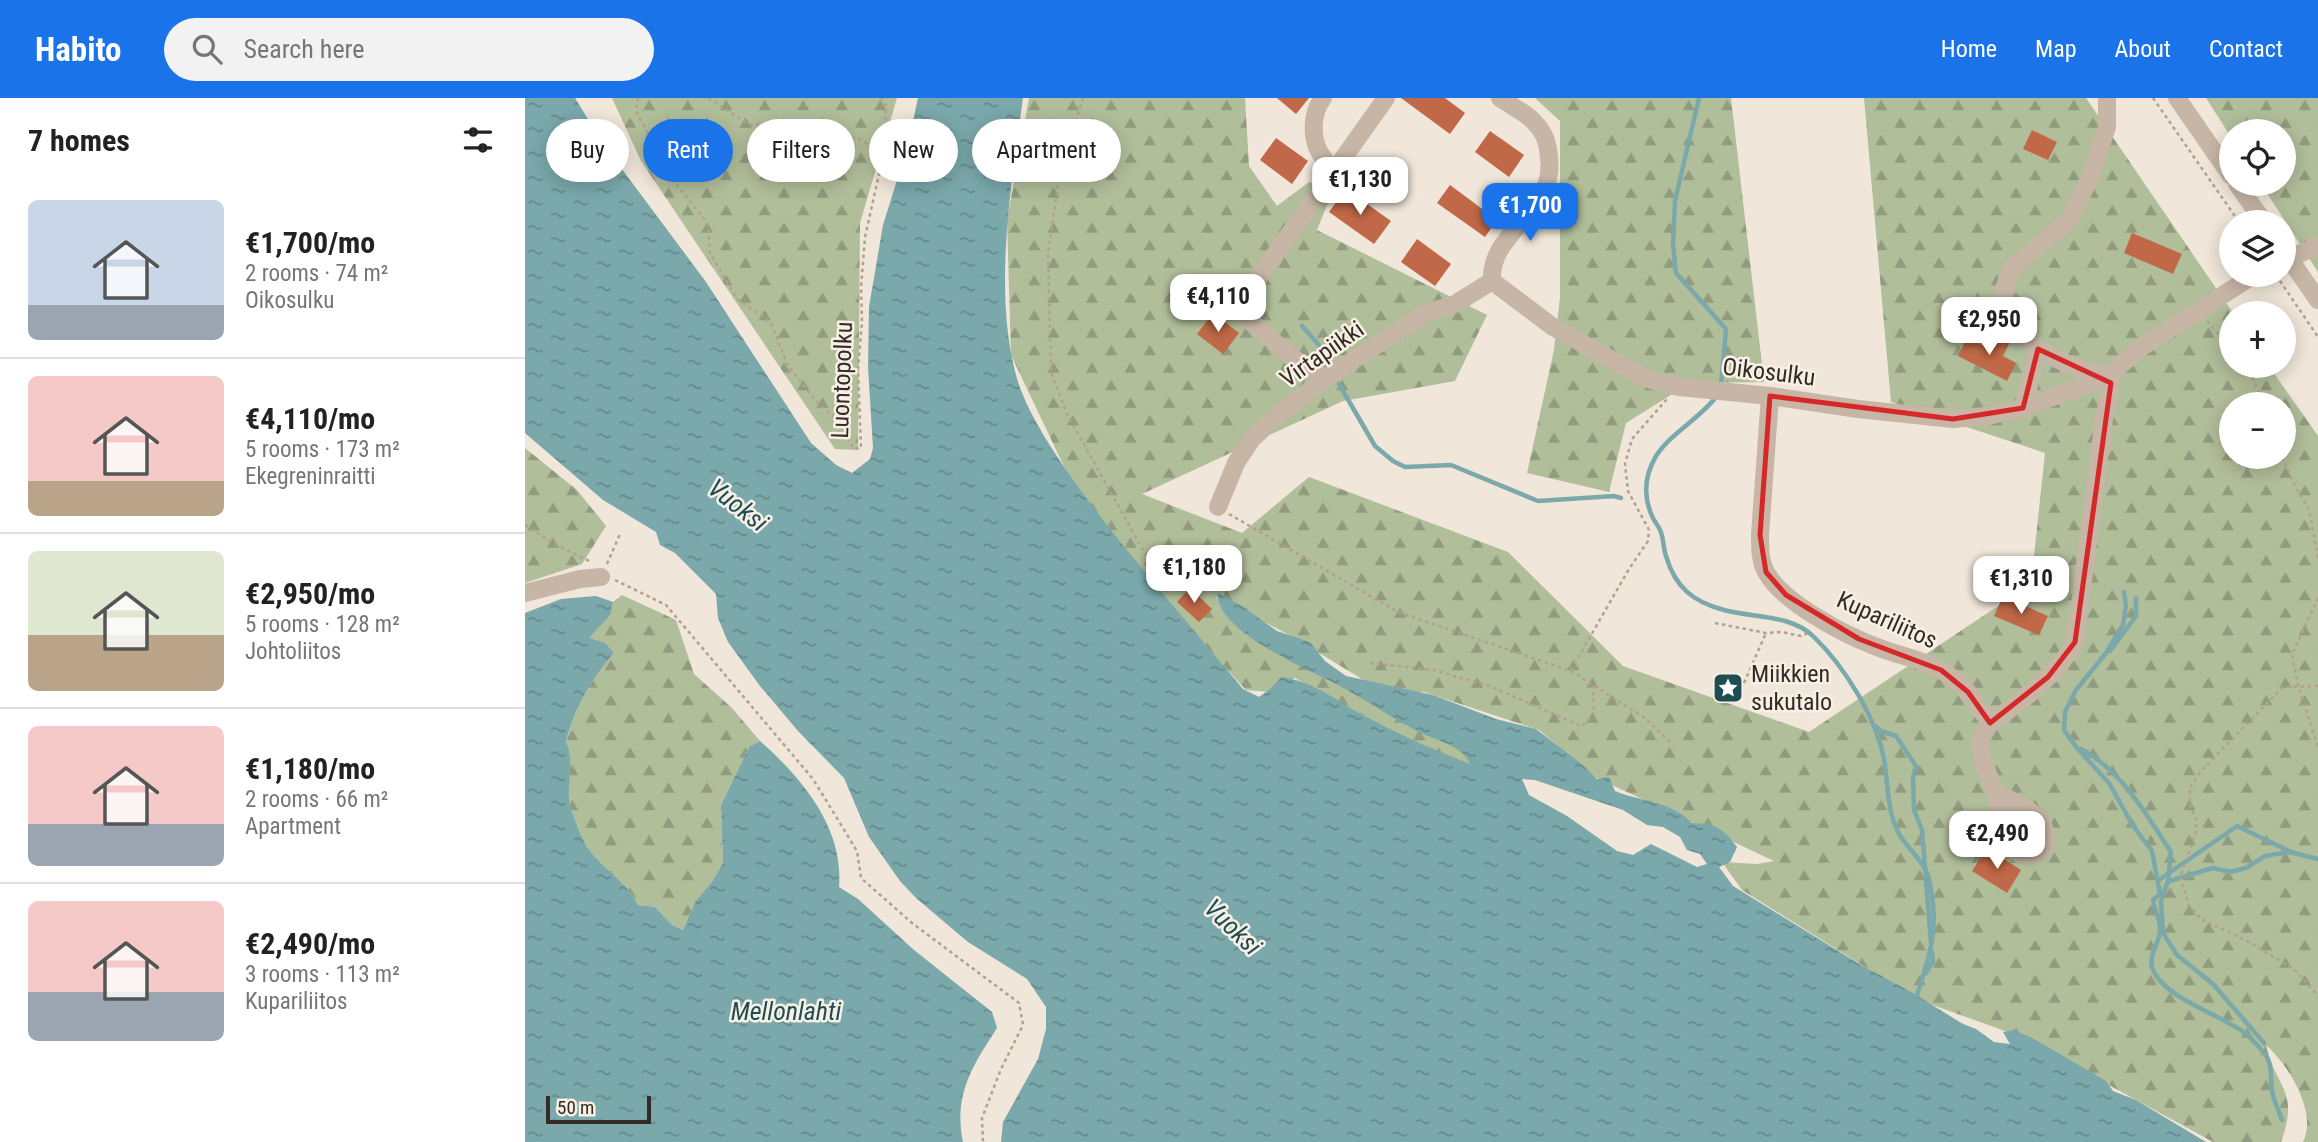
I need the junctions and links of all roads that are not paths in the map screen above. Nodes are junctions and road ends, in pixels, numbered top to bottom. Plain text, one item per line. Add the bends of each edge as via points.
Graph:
1 (1323, 98) edge
2 (1386, 98) edge
3 (1500, 98) edge
4 (2107, 98) edge
5 (2177, 98) edge
6 (2219, 159) edge
7 (1333, 171) junction
8 (2318, 246) edge
9 (2296, 253) edge
10 (2296, 271) edge
11 (1492, 281) junction
12 (2235, 287) edge
13 (2318, 300) edge
14 (2038, 349) junction
15 (2107, 377) junction
16 (1327, 378) junction
17 (1770, 396) junction
18 (2023, 408) junction
19 (1217, 507) road end
20 (601, 577) road end
21 (525, 593) edge
22 (1990, 723) junction
23 (1996, 793) dead end

1 - 7 street via 1314,124 1317,148
2 - 7 street
3 - 11 street via 1535,122 1547,141 1550,164 1549,184 1496,254
4 - 14 street via 2103,140 2069,220 2013,268 2005,286 2002,304 2014,328
5 - 6 street
7 - 16 street via 1236,309 1293,358
8 - 9 street
10 - 13 street
11 - 16 street, Virtapiikki via 1455,304 1426,313
11 - 17 street, Oikosulku via 1553,327 1643,377 1679,387
12 - 15 street, Oikosulku via 2139,349
14 - 15 street
14 - 18 street
15 - 18 street, Oikosulku
15 - 22 street via 2112,383 2075,642 2057,668
16 - 19 street, Virtapiikki via 1252,439
17 - 18 street, Oikosulku via 1954,419
17 - 22 street, Kupariliitos via 1760,535 1766,572 1786,595 1841,630 1941,670 1968,692
20 - 21 street
22 - 23 street via 1980,739 1982,759

